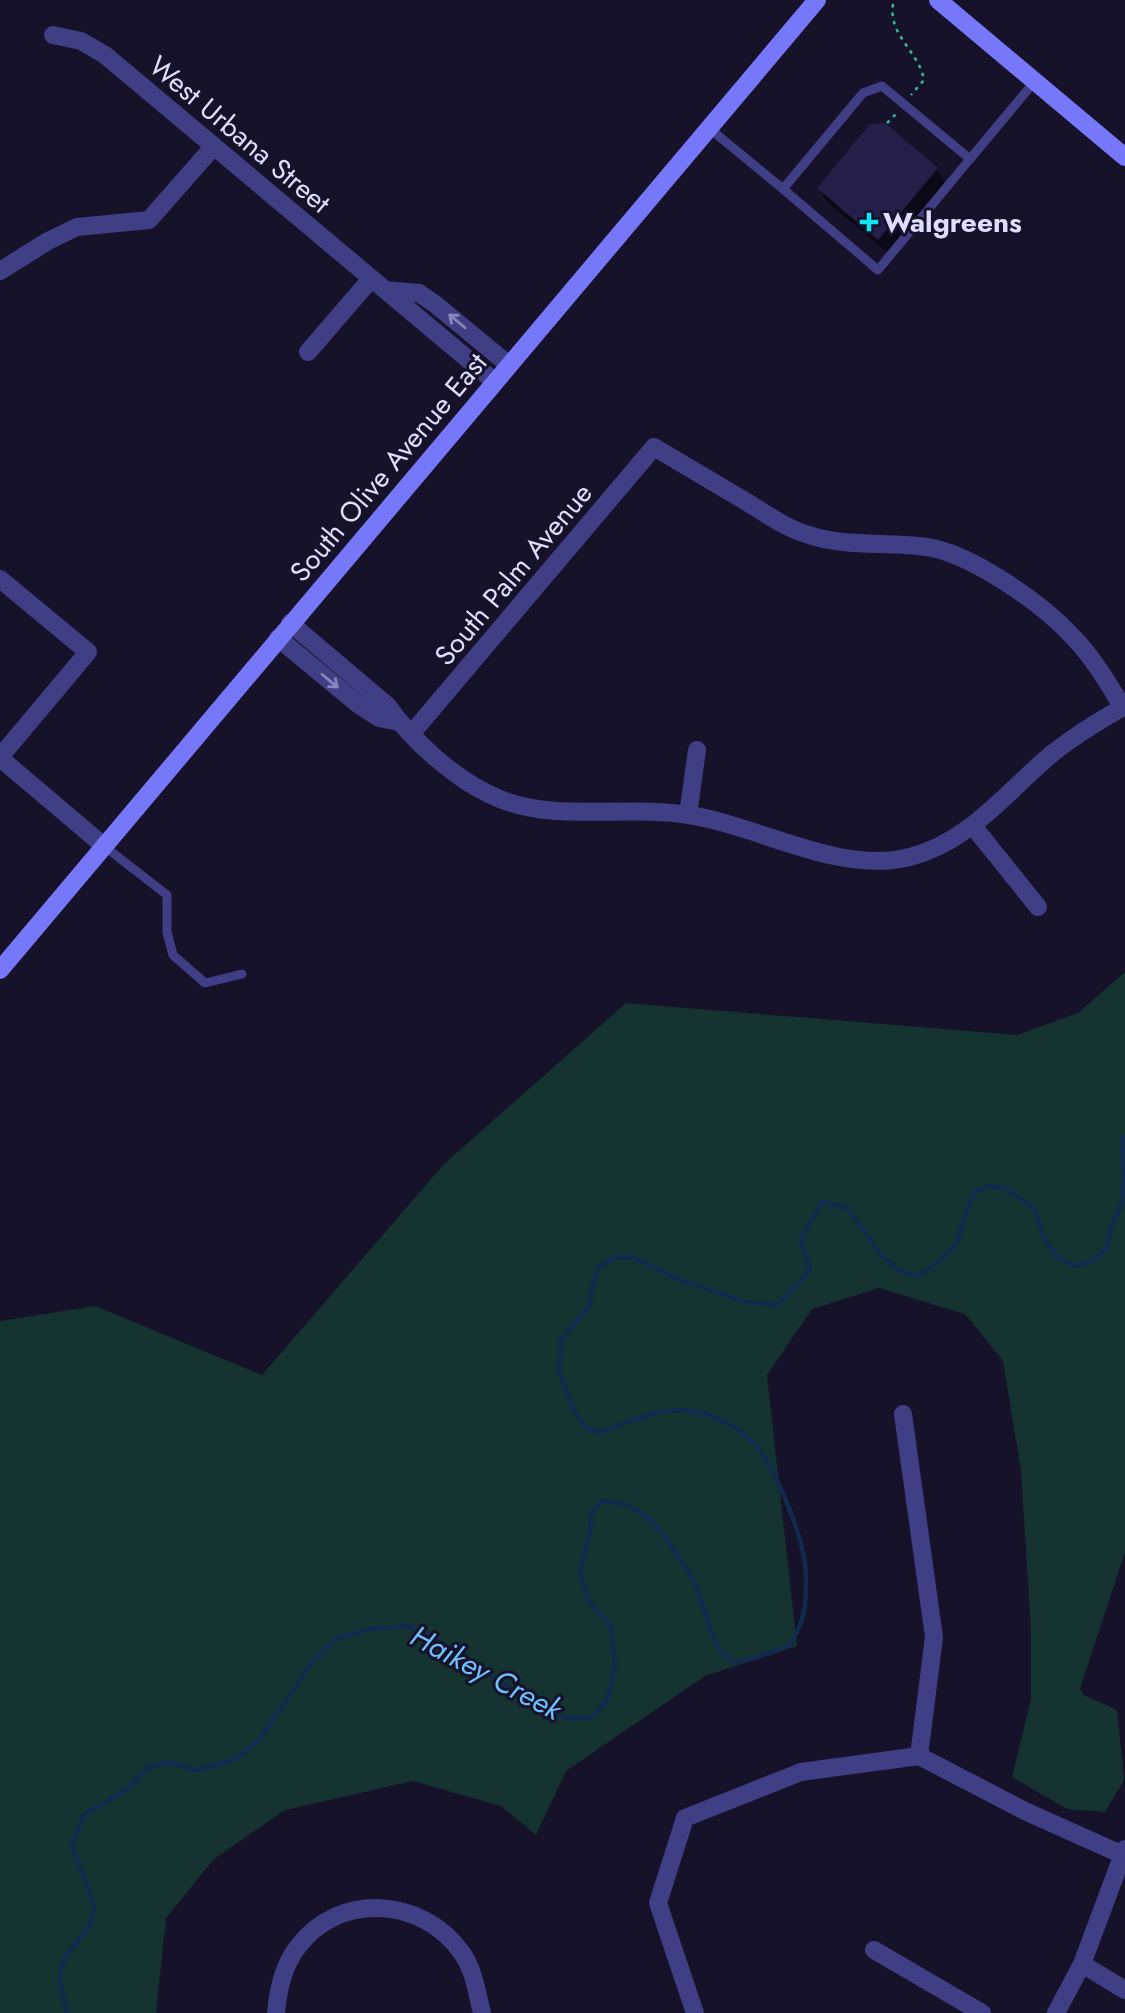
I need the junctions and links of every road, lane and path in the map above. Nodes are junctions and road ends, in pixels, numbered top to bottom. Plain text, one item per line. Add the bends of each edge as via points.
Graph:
1 (817, 0) edge
2 (938, 0) edge
3 (893, 4) dead end
4 (53, 35) dead end
5 (1035, 82) junction
6 (904, 104) junction
7 (887, 124) dead end
8 (709, 128) junction
9 (214, 146) junction
10 (1125, 157) edge
11 (970, 159) junction
12 (783, 189) junction
13 (0, 271) edge
14 (378, 284) junction
15 (308, 352) dead end
16 (509, 365) junction
17 (495, 382) junction
18 (0, 579) edge
19 (290, 623) junction
20 (278, 638) junction
21 (1124, 707) edge
22 (406, 728) junction
23 (697, 750) dead end
24 (0, 757) edge
25 (688, 815) junction
26 (973, 826) junction
27 (104, 846) junction
28 (1038, 907) dead end
29 (0, 970) edge
30 (242, 974) dead end
31 (902, 1414) dead end
32 (919, 1756) junction
33 (1124, 1852) edge
34 (874, 1950) dead end
35 (1082, 1964) junction
36 (1125, 1990) edge
37 (276, 2013) edge
38 (482, 2013) edge
39 (695, 2013) edge
40 (982, 2013) edge
41 (1056, 2013) edge

1 - 8 street, South Olive Avenue East
2 - 5 street
3 - 6 path via 895,29 924,76
4 - 9 street, West Urbana Street via 81,41 105,55
5 - 10 street
5 - 11 lane
6 - 7 path
6 - 11 lane
6 - 12 lane via 883,86 863,93
8 - 12 lane
8 - 16 street, South Olive Avenue East
9 - 13 street via 149,220 78,227
9 - 14 street, West Urbana Street
11 - 12 lane via 878,270
14 - 15 street
16 -> 14 street via 419,293
14 - 17 street, West Urbana Street
16 - 17 street, South Olive Avenue East
17 - 19 street, South Olive Avenue East
18 - 24 street via 88,652
19 - 20 street, South Olive Avenue East
19 - 22 street via 387,705
20 -> 22 street via 359,705
20 - 27 street, South Olive Avenue East
21 - 22 street, South Palm Avenue via 1072,635 985,569 930,547 846,543 803,534 654,447
21 - 26 street via 1053,753
22 - 25 street via 472,785 519,806 544,811
23 - 25 street
24 - 27 street
25 - 26 street via 821,853 867,861 909,858
26 - 28 street
27 - 29 street, South Olive Avenue East
27 - 30 lane via 167,895 167,932 173,955 205,983
31 - 32 street via 934,1637
32 - 33 street via 1027,1812
32 - 39 street via 801,1772 685,1818 658,1903
33 - 35 street
34 - 40 street
35 - 36 street
35 - 41 street
37 - 38 street via 284,1973 297,1947 328,1921 364,1908 409,1912 443,1933 470,1969

